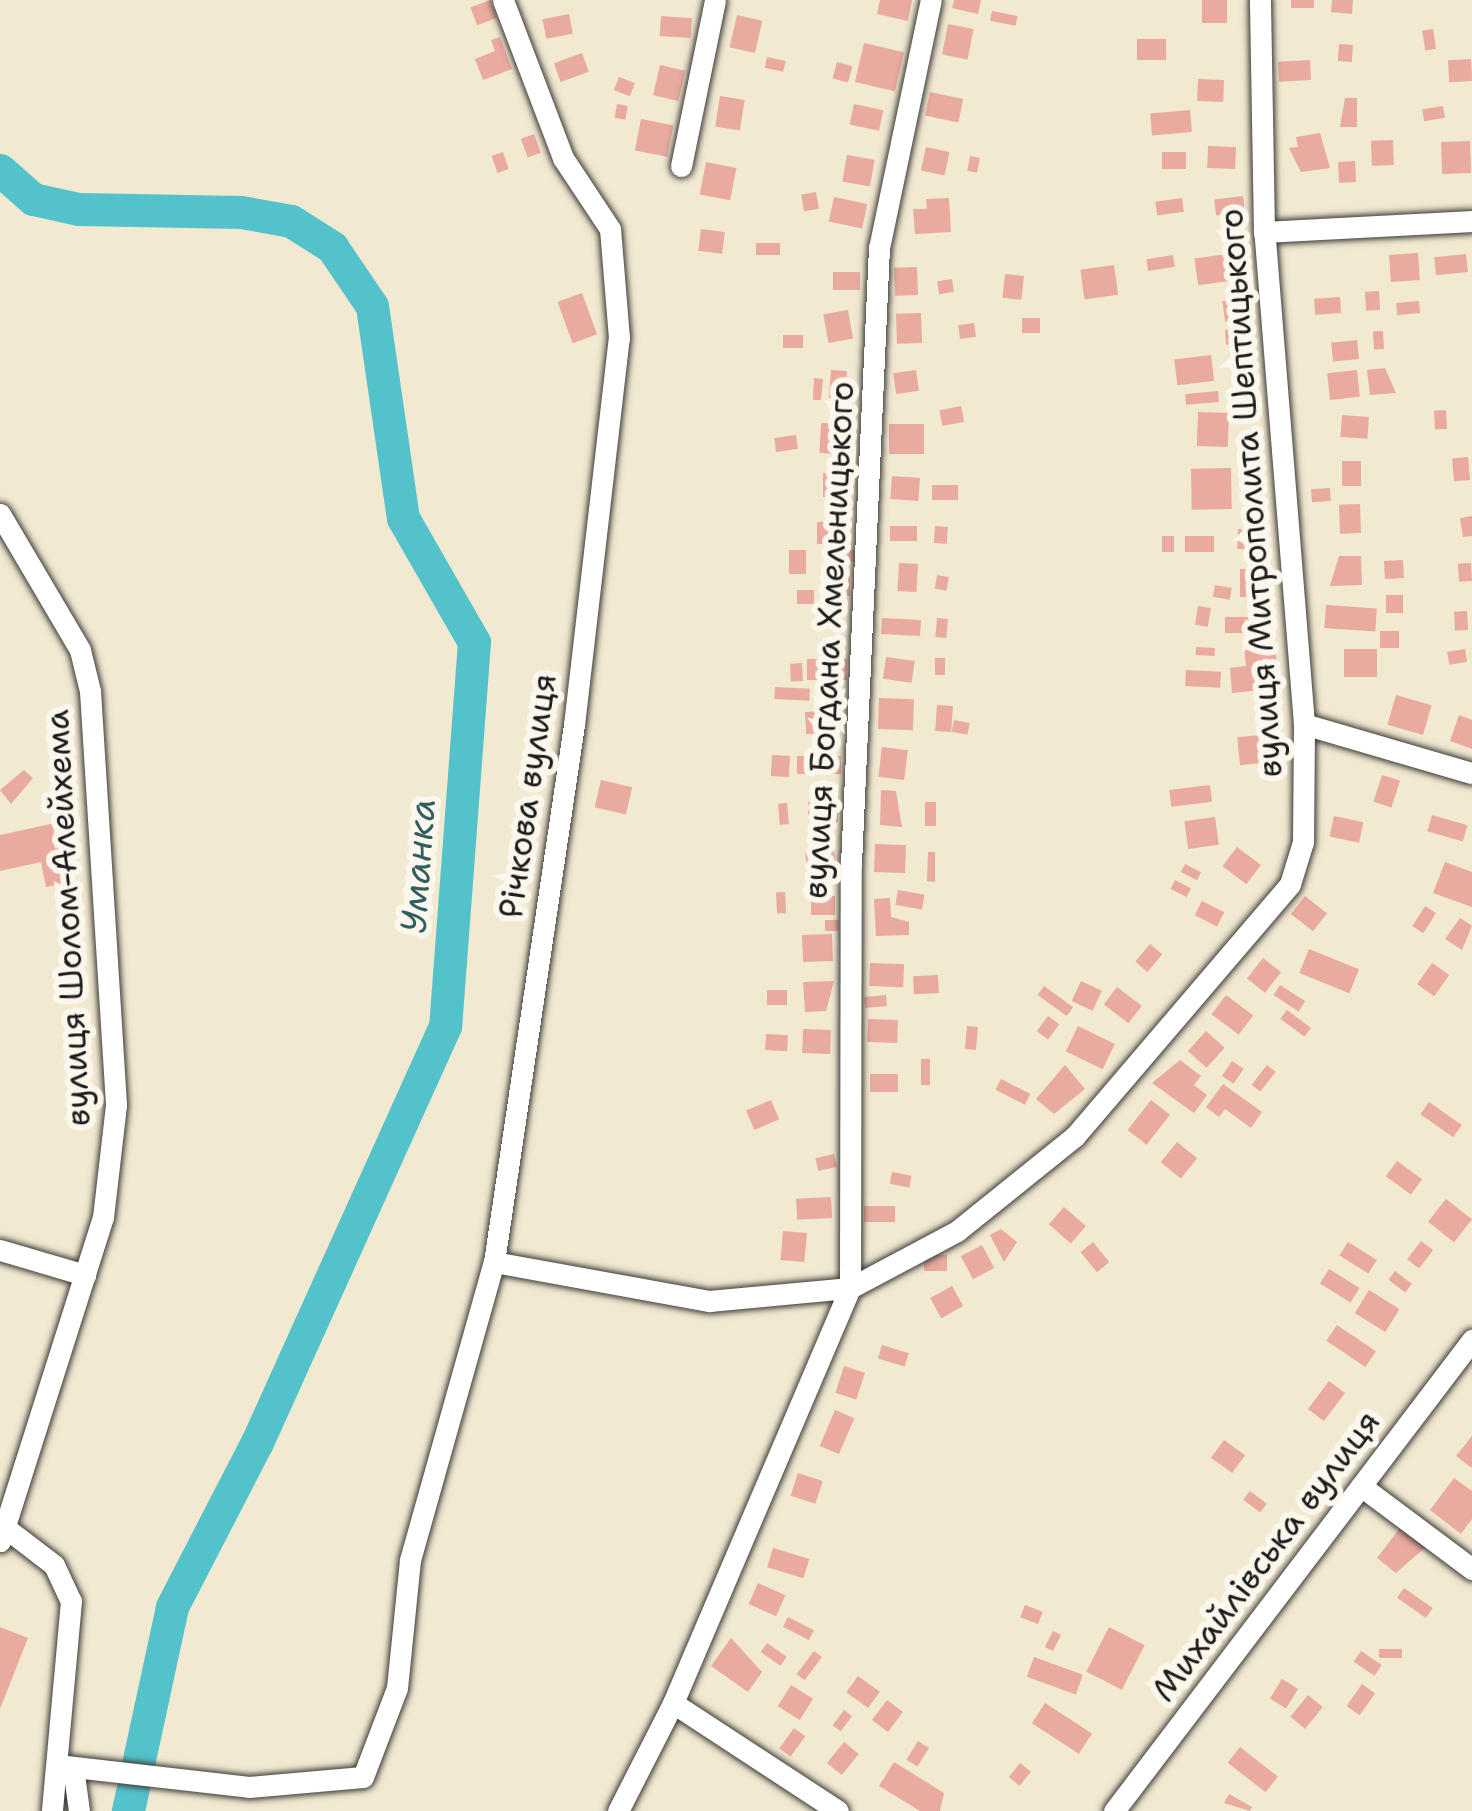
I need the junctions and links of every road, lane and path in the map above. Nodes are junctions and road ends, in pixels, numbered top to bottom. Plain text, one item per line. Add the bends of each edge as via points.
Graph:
1 (502, 0) edge
2 (716, 0) edge
3 (931, 0) edge
4 (1260, 0) edge
5 (681, 166) dead end
6 (1472, 221) edge
7 (1264, 232) junction
8 (0, 514) edge
9 (1304, 724) junction
10 (1472, 773) edge
11 (0, 1250) edge
12 (494, 1262) junction
13 (86, 1275) junction
14 (850, 1288) junction
15 (1472, 1340) edge
16 (1360, 1486) junction
17 (4, 1535) edge
18 (1472, 1569) edge
19 (673, 1703) junction
20 (65, 1766) junction
21 (52, 1811) edge
22 (79, 1811) edge
23 (618, 1811) edge
24 (838, 1811) edge
25 (1114, 1811) edge

1 - 12 street, Річкова вулиця via 562,158 610,229 619,338 574,725
2 - 5 street
3 - 14 street, вулиця Богдана Хмельницького via 879,248 850,864
4 - 7 street, вулиця Митрополита Шептицького
6 - 7 street
7 - 9 street, вулиця Митрополита Шептицького
8 - 13 street, вулиця Шолом-Алейхема via 80,650 90,692 116,1105 103,1216
9 - 10 street
9 - 14 street, вулиця Митрополита Шептицького via 1304,842 1278,899 1075,1136 957,1231
11 - 13 street
12 - 14 street via 709,1301
12 - 20 street, Річкова вулиця via 410,1560 398,1688 363,1777 249,1786
13 - 17 street, вулиця Шолом-Алейхема
14 - 19 street
15 - 16 street, Михайлівська вулиця
16 - 18 street
16 - 25 street, Михайлівська вулиця
17 - 20 street via 54,1565 71,1601
19 - 23 street
19 - 24 street
20 - 21 street
20 - 22 street

